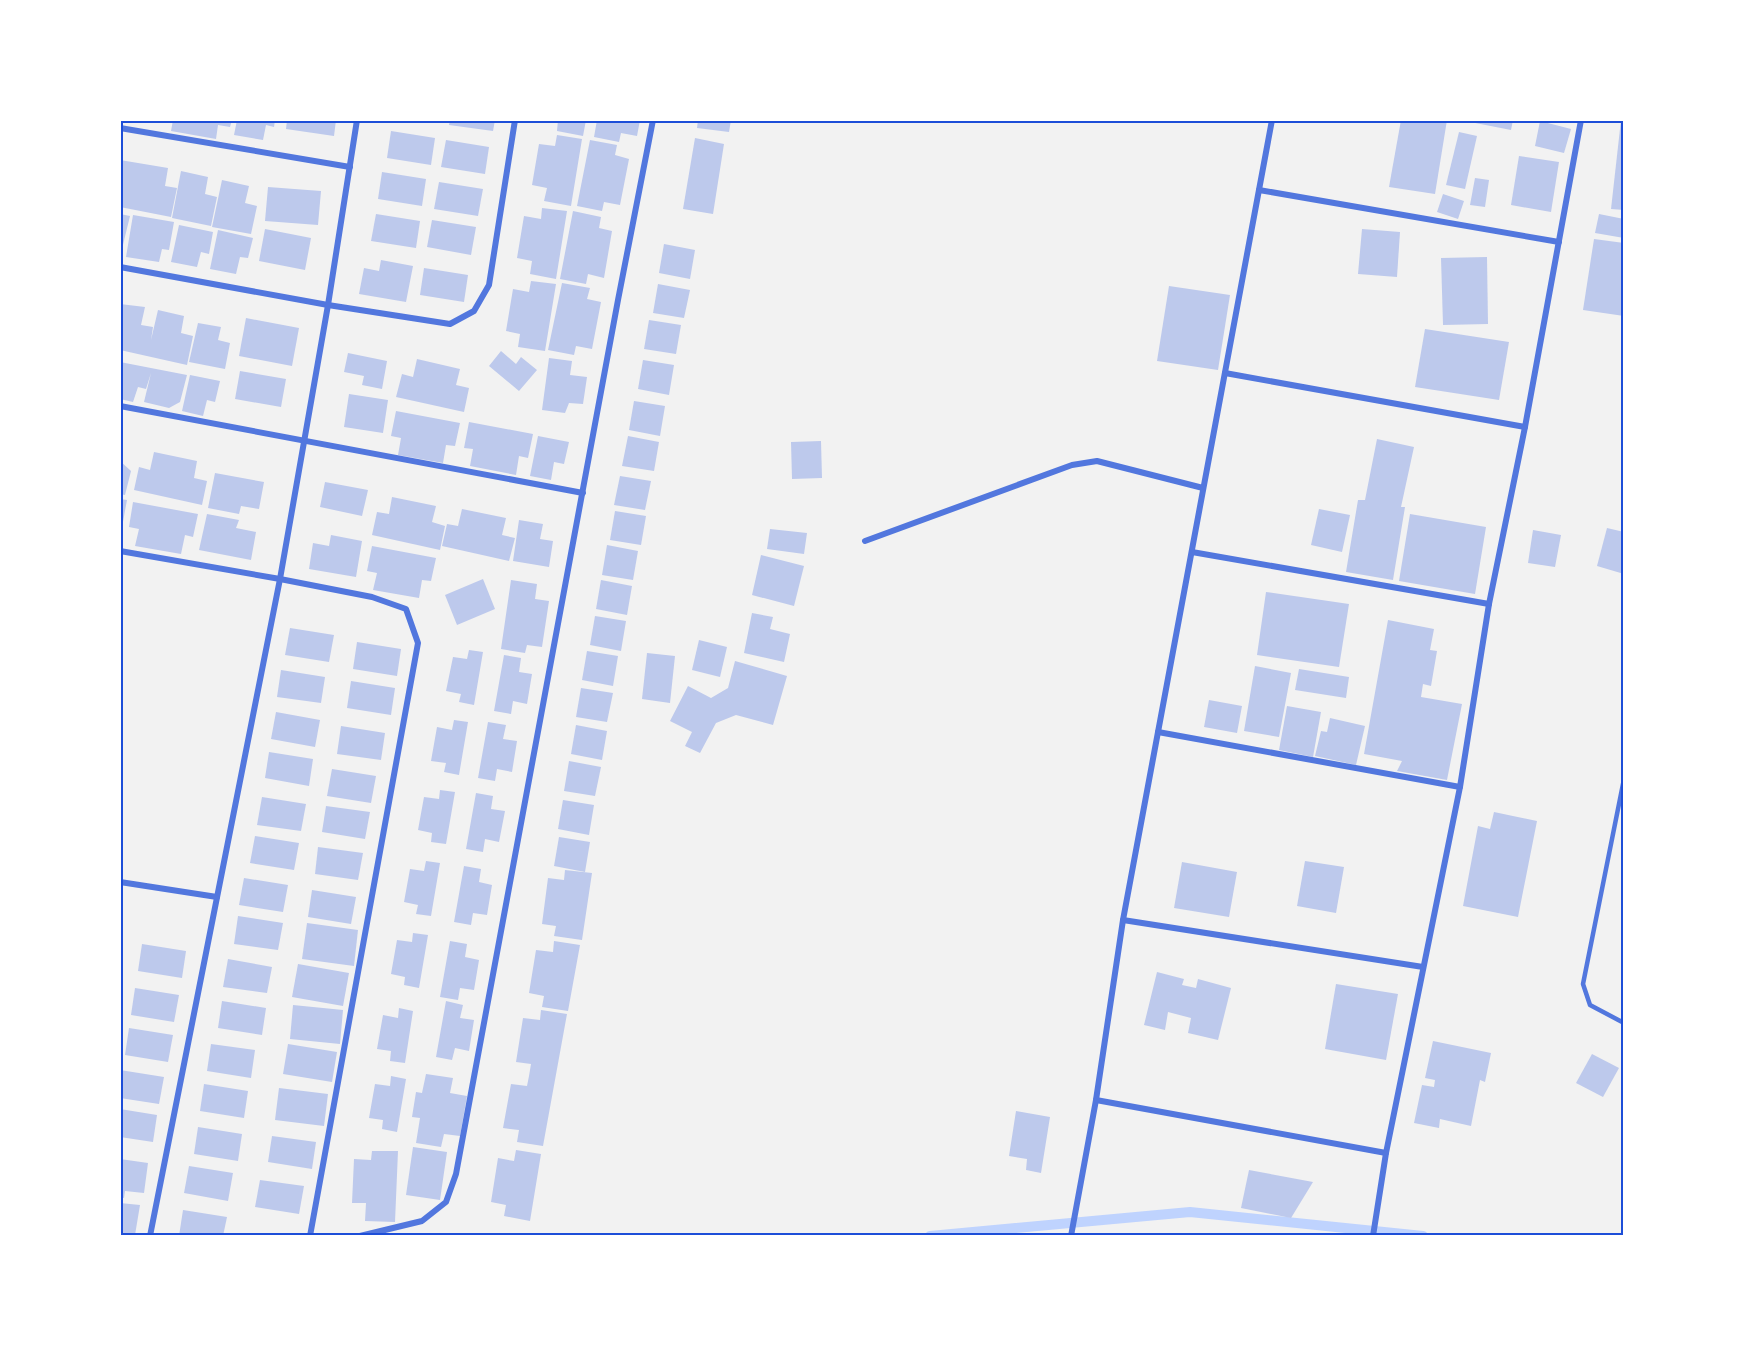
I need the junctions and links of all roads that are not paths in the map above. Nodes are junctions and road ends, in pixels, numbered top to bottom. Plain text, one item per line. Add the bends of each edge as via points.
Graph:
1 (357, 120) edge
2 (515, 120) edge
3 (653, 120) edge
4 (1272, 120) edge
5 (1581, 120) edge
6 (120, 129) edge
7 (350, 167) junction
8 (1259, 190) junction
9 (1558, 242) junction
10 (120, 267) edge
11 (327, 305) junction
12 (1225, 373) junction
13 (120, 406) edge
14 (1525, 427) junction
15 (305, 440) junction
16 (1203, 488) junction
17 (583, 494) junction
18 (865, 542) dead end
19 (120, 551) edge
20 (1192, 552) junction
21 (280, 579) junction
22 (1489, 604) junction
23 (1158, 732) junction
24 (1624, 779) edge
25 (1460, 787) junction
26 (120, 882) edge
27 (218, 897) junction
28 (1123, 920) junction
29 (1423, 967) junction
30 (1624, 1023) edge
31 (1096, 1100) junction
32 (1386, 1153) junction
33 (150, 1236) edge
34 (310, 1236) edge
35 (360, 1236) edge
36 (1071, 1236) edge
37 (1373, 1236) edge

1 - 7 street
2 - 11 street via 489,285 474,311 450,324
3 - 17 street
4 - 8 street
5 - 9 street
6 - 7 street
7 - 11 street
8 - 9 street
8 - 12 street
9 - 14 street
10 - 11 street
11 - 15 street
12 - 14 street
12 - 16 street
13 - 15 street
14 - 22 street
15 - 17 street
15 - 21 street
16 - 18 street via 1097,461 1072,465
16 - 20 street
17 - 35 street via 456,1174 446,1202 422,1221
19 - 21 street
20 - 22 street
20 - 23 street
21 - 27 street
21 - 34 street via 372,597 406,609 418,643
22 - 25 street
23 - 25 street
23 - 28 street
24 - 30 lane via 1583,984 1590,1005
25 - 29 street
26 - 27 street
27 - 33 street
28 - 29 street
28 - 31 street
29 - 32 street
31 - 32 street
31 - 36 street
32 - 37 street

